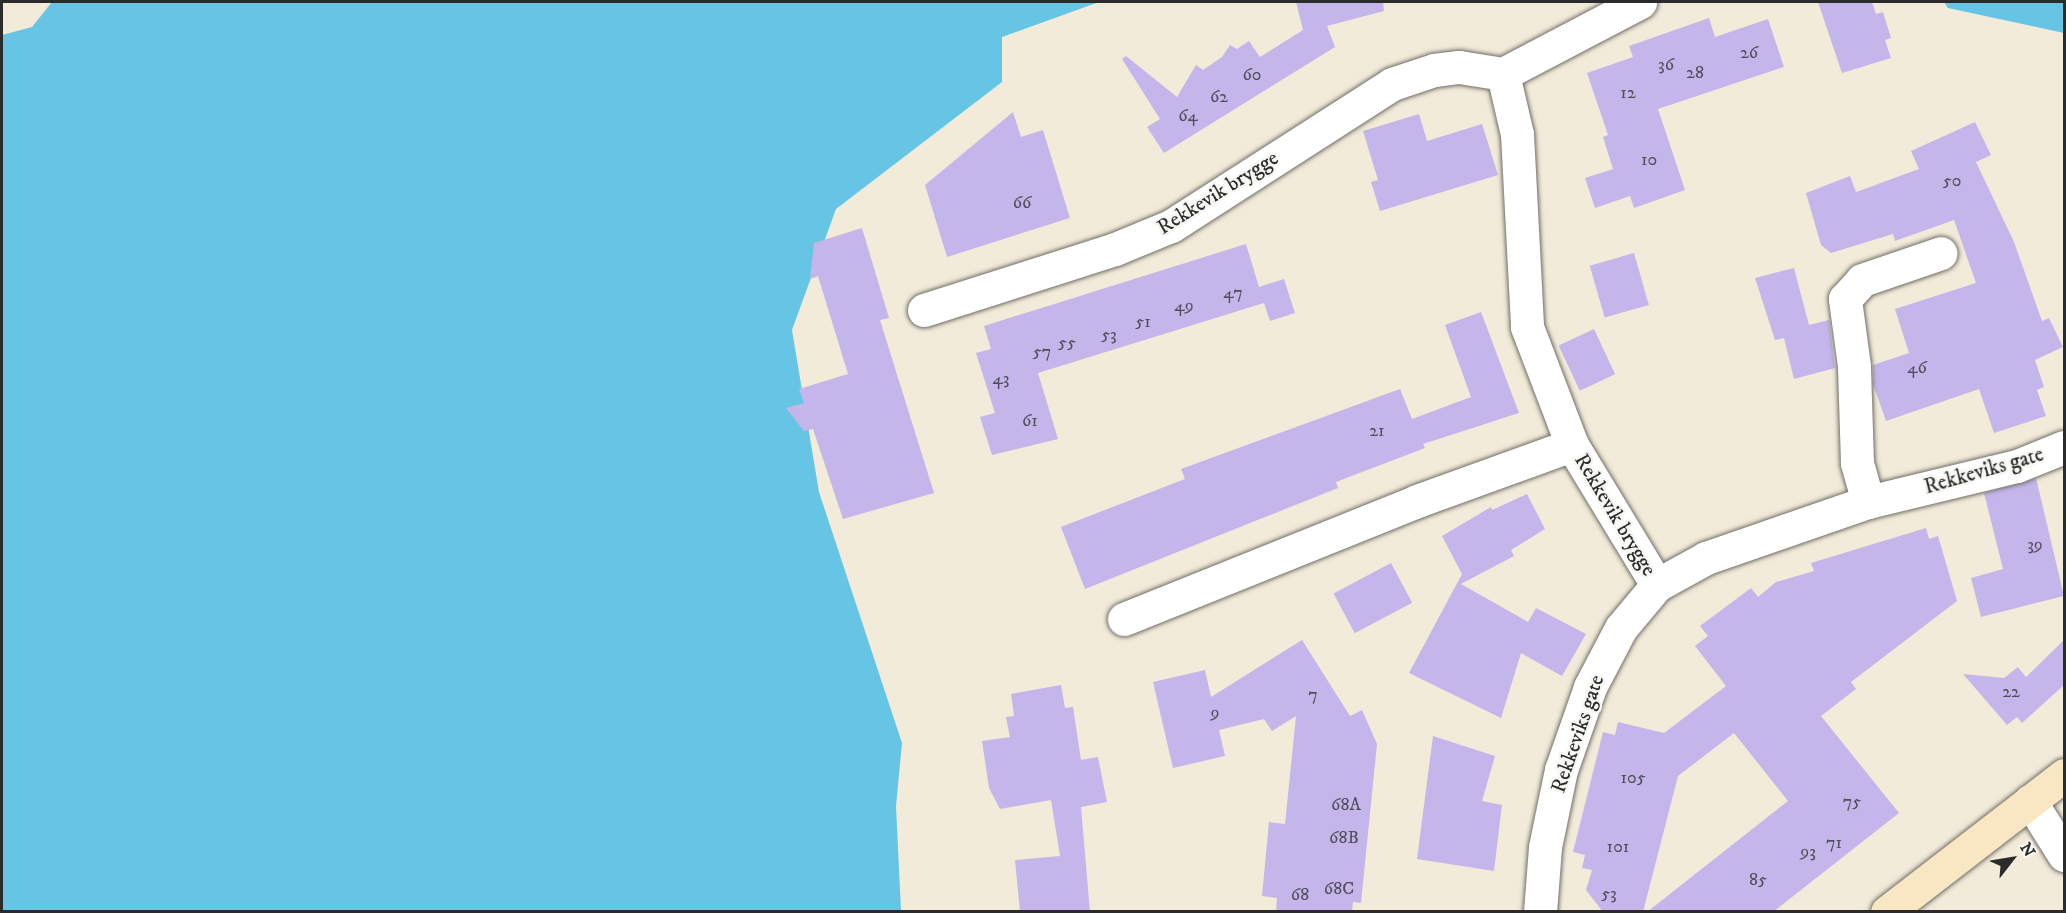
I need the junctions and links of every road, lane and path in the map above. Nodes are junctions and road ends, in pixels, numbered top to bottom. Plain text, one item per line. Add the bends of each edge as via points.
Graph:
1 (1640, 2) edge
2 (1503, 74) junction
3 (1941, 253) dead end
4 (924, 310) dead end
5 (1572, 445) junction
6 (2064, 447) edge
7 (1868, 502) junction
8 (1657, 585) junction
9 (1125, 619) dead end
10 (2064, 775) edge
11 (2030, 801) junction
12 (2064, 855) edge
13 (1540, 912) edge
14 (1887, 912) edge

1 - 2 street
2 - 4 street, Rekkevik brygge via 1459,67 1434,70 1392,84 1172,226 1115,249
2 - 5 street, Rekkevik brygge via 1517,134 1527,327
3 - 7 street via 1862,280 1845,299 1854,366 1857,463
5 - 8 street, Rekkevik brygge
5 - 9 street, Rekkevik brygge via 1417,501
6 - 7 street, Rekkeviks gate via 2017,466
7 - 8 street, Rekkeviks gate via 1706,558
8 - 13 street, Rekkeviks gate via 1621,628 1590,687 1561,770 1545,847
10 - 11 street
11 - 12 street
11 - 14 street

